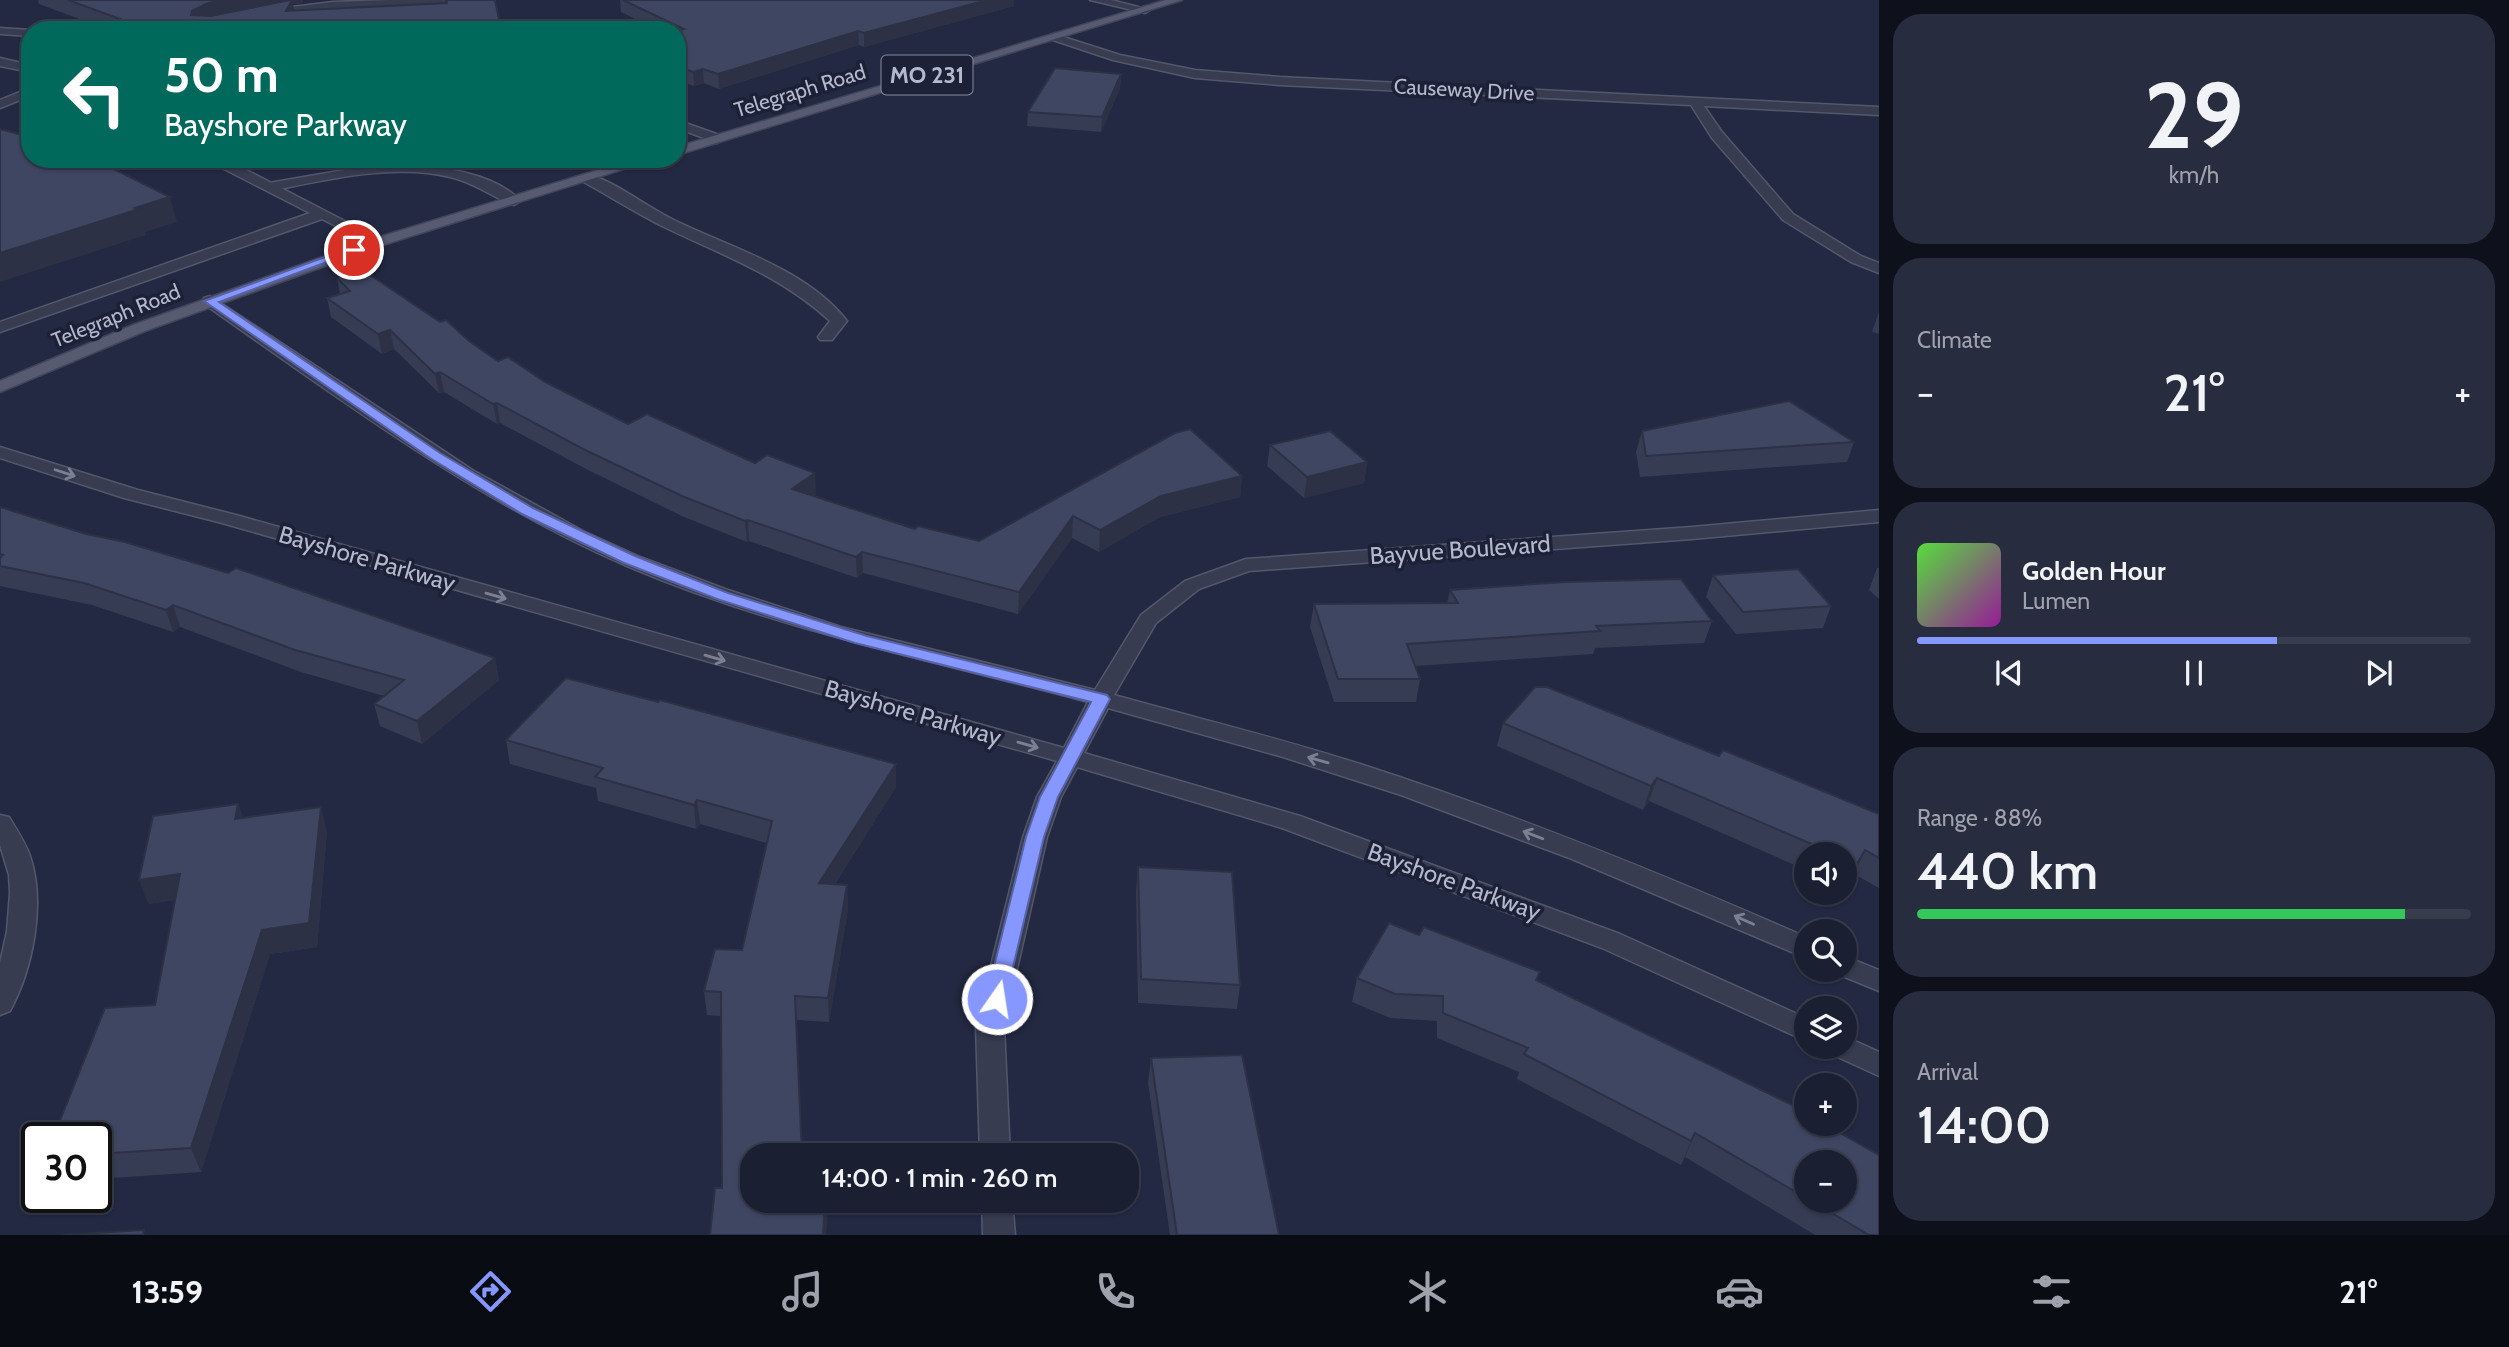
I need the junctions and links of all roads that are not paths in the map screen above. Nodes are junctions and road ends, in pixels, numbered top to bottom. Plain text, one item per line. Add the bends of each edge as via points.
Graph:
1 (485, 0) edge
2 (1095, 0) edge
3 (1177, 0) edge
4 (375, 2) edge
5 (1144, 10) junction
6 (254, 16) edge
7 (0, 31) edge
8 (21, 32) edge
9 (1054, 37) junction
10 (0, 62) edge
11 (21, 67) edge
12 (21, 96) edge
13 (1695, 102) junction
14 (0, 104) edge
15 (1879, 111) edge
16 (686, 127) edge
17 (717, 139) junction
18 (686, 148) edge
19 (235, 168) edge
20 (620, 168) edge
21 (587, 178) junction
22 (269, 187) junction
23 (514, 201) junction
24 (322, 214) junction
25 (378, 242) junction
26 (1879, 268) edge
27 (210, 301) junction
28 (0, 327) edge
29 (826, 337) dead end
30 (0, 387) edge
31 (0, 452) edge
32 (1879, 516) edge
33 (1101, 699) junction
34 (1070, 757) junction
35 (0, 823) edge
36 (1794, 943) edge
37 (1857, 972) edge
38 (1879, 981) edge
39 (0, 1004) edge
40 (1794, 1025) edge
41 (1857, 1054) edge
42 (1879, 1065) edge
43 (995, 1143) edge
44 (998, 1213) edge
45 (999, 1235) edge

1 - 4 street
2 - 5 street
3 - 5 main road, Telegraph Road / MO 231
4 - 6 street
5 - 9 main road, Telegraph Road / MO 231
7 - 8 street
9 - 13 street, Causeway Drive via 1117,58 1195,74
9 - 17 main road, Telegraph Road / MO 231
10 - 11 street
12 - 14 street
13 - 15 street, Causeway Drive
13 - 26 street via 1717,135 1788,217
16 - 17 street
17 - 18 main road, Telegraph Road / MO 231
19 - 22 street
20 - 21 main road, Telegraph Road
21 - 23 main road, Telegraph Road
21 - 29 street via 666,222 767,268 809,294 839,321
22 - 23 street via 342,173 445,172 476,181
22 - 24 street
23 - 25 main road, Telegraph Road
24 - 25 street
24 - 28 street
25 - 27 main road, Telegraph Road
27 - 30 main road, Telegraph Road
27 - 33 street via 435,456 527,511 629,559 723,596 861,639
31 -> 34 street, Bayshore Parkway via 131,494
32 - 33 street, Bayvue Boulevard via 1246,565 1192,585 1148,619
33 - 34 street, Bayvue Boulevard
36 -> 33 street via 1674,889 1492,819 1349,769
34 - 40 street, Bayshore Parkway via 1290,822 1443,877 1611,941
34 - 43 street, Bayvue Boulevard via 1035,837 990,1026
35 - 39 street via 10,836 24,880 21,937
37 - 38 street
41 - 42 street
44 - 45 street

